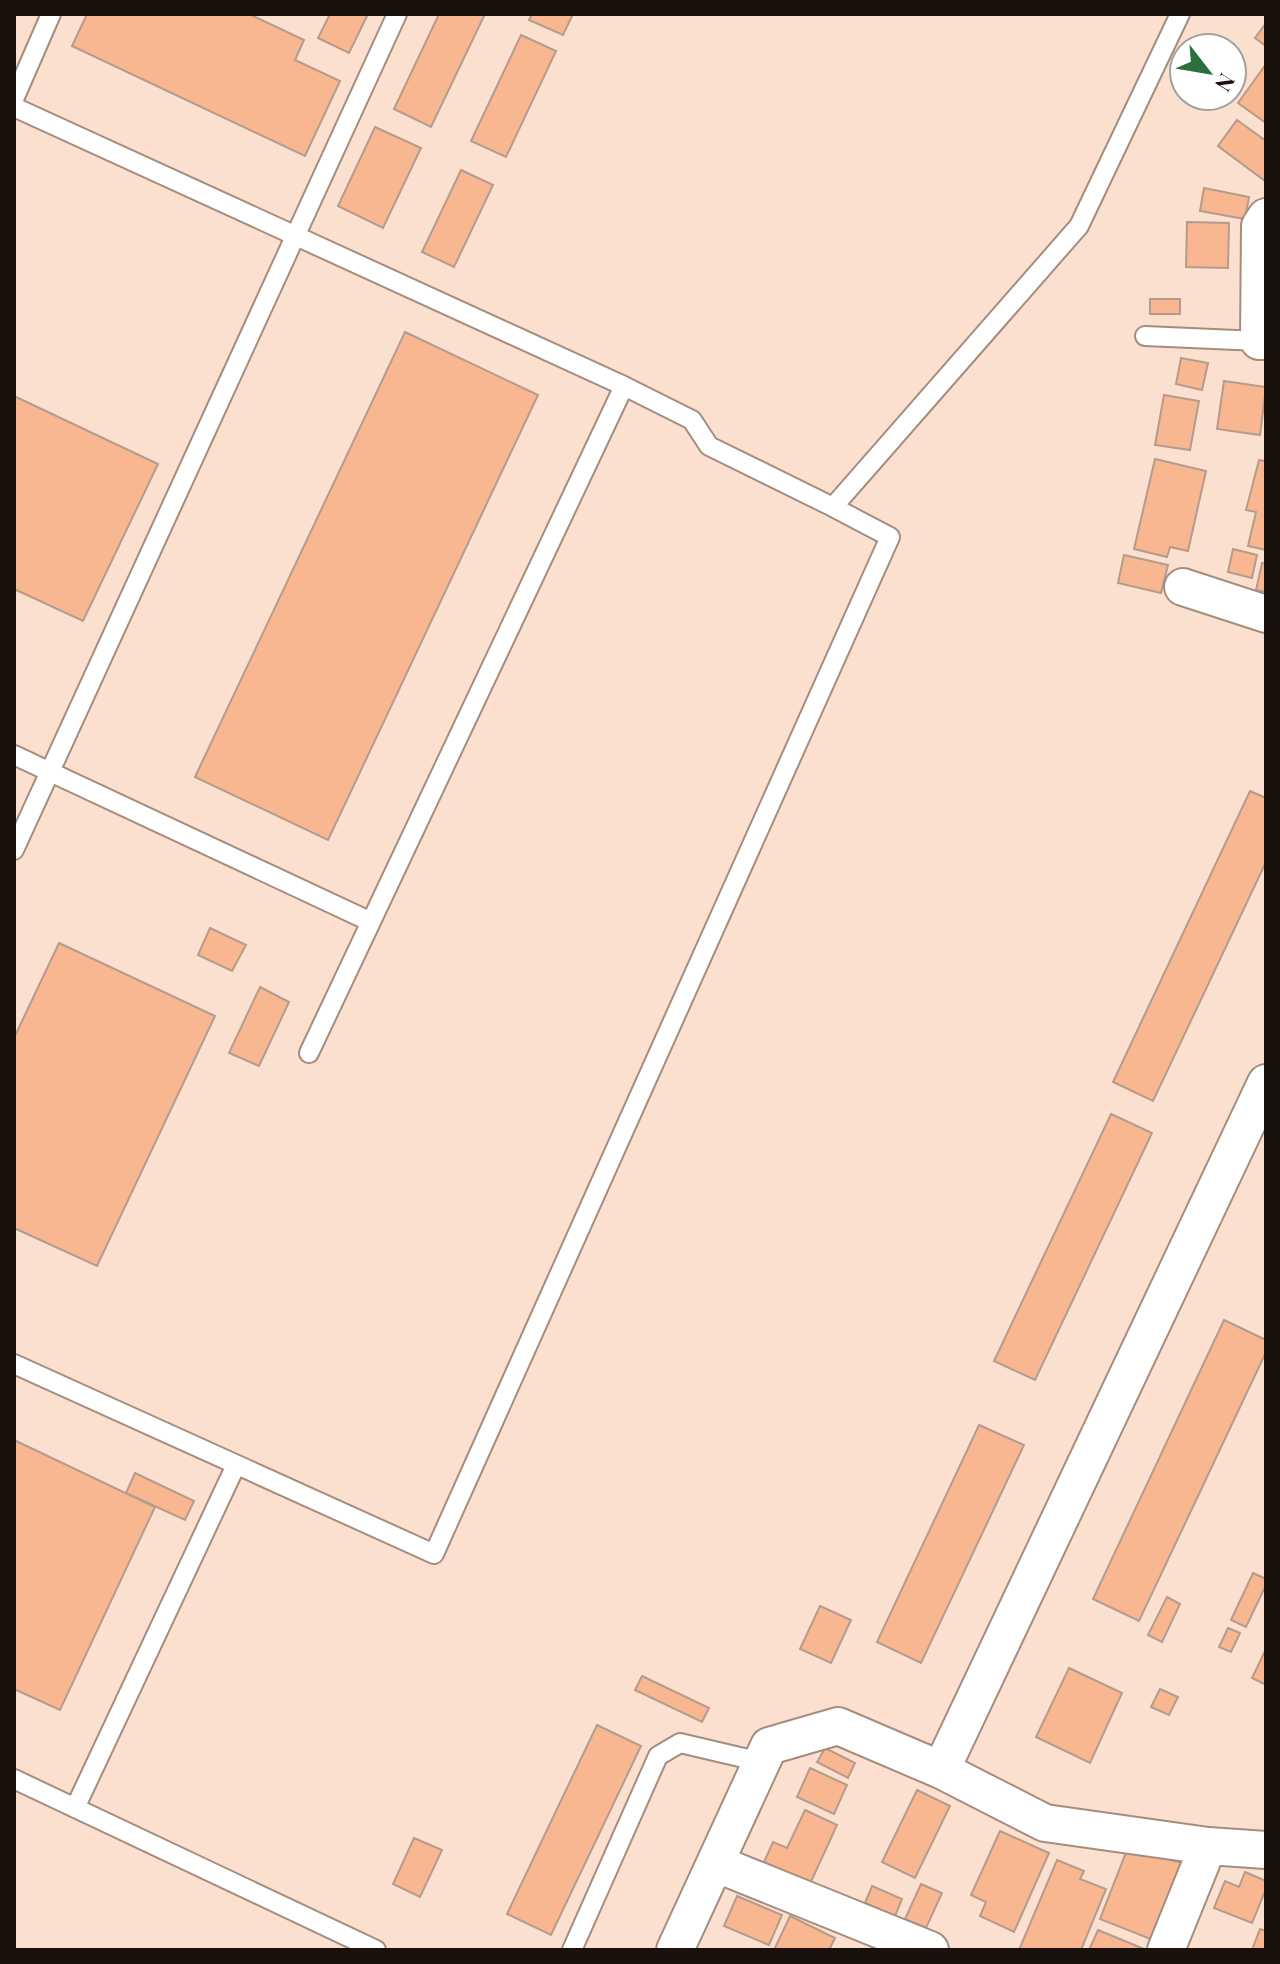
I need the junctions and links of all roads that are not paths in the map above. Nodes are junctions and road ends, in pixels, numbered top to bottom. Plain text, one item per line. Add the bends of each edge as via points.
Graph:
1 (51, 14) edge
2 (397, 14) edge
3 (1180, 14) edge
4 (14, 99) edge
5 (14, 107) edge
6 (1266, 217) edge
7 (297, 236) junction
8 (1145, 336) dead end
9 (1263, 341) edge
10 (624, 386) junction
11 (833, 507) junction
12 (1183, 587) dead end
13 (1266, 614) edge
14 (14, 755) edge
15 (50, 771) junction
16 (14, 850) edge
17 (369, 921) junction
18 (309, 1053) dead end
19 (1266, 1083) edge
20 (14, 1364) edge
21 (236, 1465) junction
22 (761, 1762) junction
23 (941, 1770) junction
24 (14, 1779) edge
25 (75, 1808) junction
26 (1208, 1846) junction
27 (1266, 1850) edge
28 (715, 1863) junction
29 (376, 1950) edge
30 (572, 1950) edge
31 (675, 1950) edge
32 (930, 1950) edge
33 (1166, 1950) edge

1 - 4 lane
2 - 7 lane
3 - 11 lane via 1079,226
5 - 7 lane
6 - 9 street via 1260,226
7 - 10 lane
7 - 15 lane
8 - 9 lane
10 - 11 lane via 692,420 709,446
10 - 17 lane
11 - 21 lane via 890,537 434,1554
12 - 13 street
14 - 15 lane
15 - 16 lane
15 - 17 lane
17 - 18 lane
19 - 23 street
20 - 21 lane
21 - 25 lane
22 - 23 street via 769,1746 838,1726
22 - 28 street
22 - 30 lane via 680,1743 658,1756
23 - 26 street via 1045,1823
24 - 25 lane
25 - 29 lane
26 - 27 street
26 - 33 street
28 - 31 street
28 - 32 street

